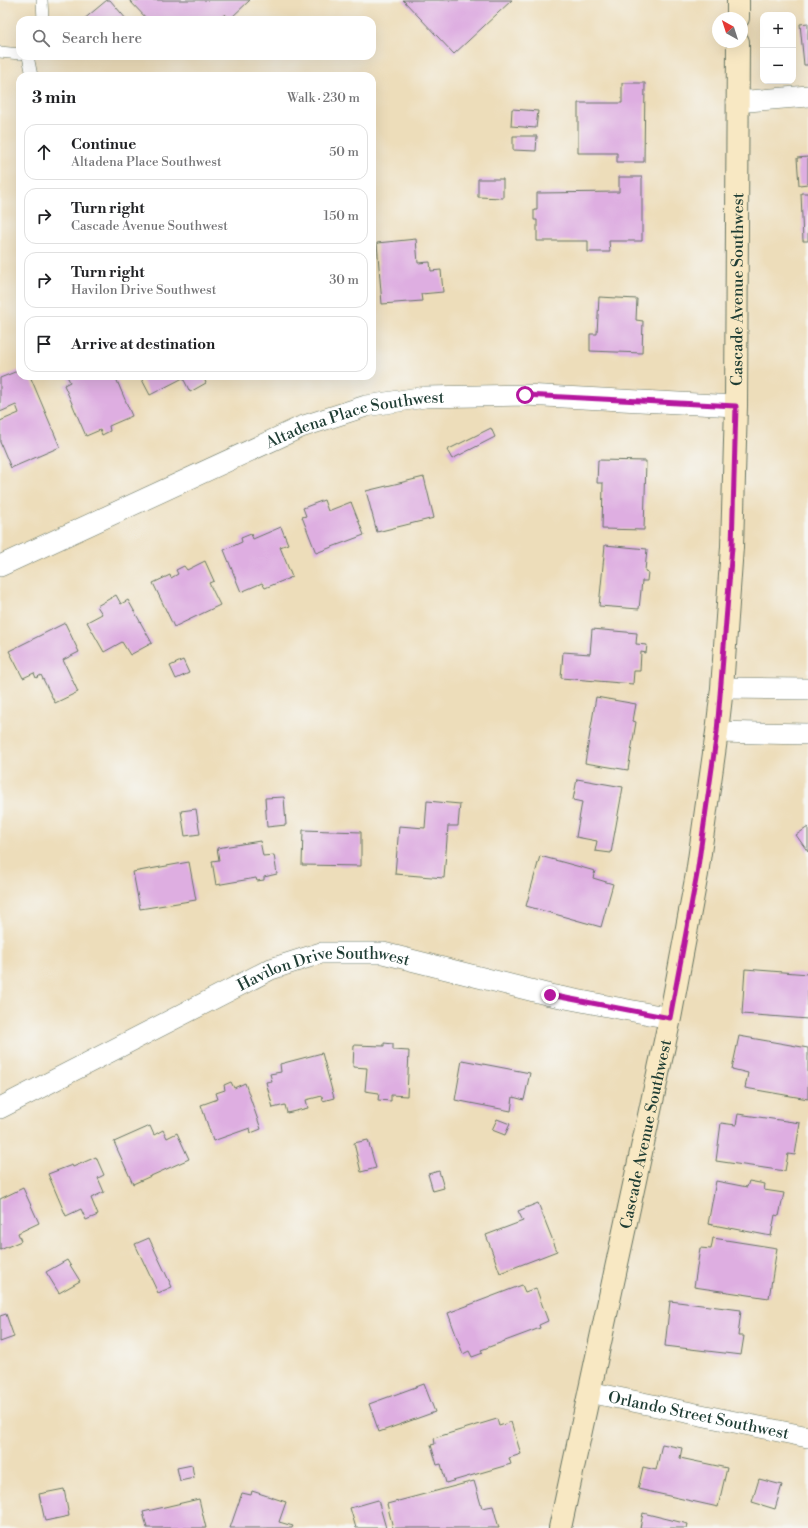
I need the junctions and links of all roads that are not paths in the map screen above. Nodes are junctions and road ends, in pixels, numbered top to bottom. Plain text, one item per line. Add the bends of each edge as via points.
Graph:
1 (42, 0) edge
2 (738, 0) edge
3 (738, 12) edge
4 (43, 16) edge
5 (738, 48) edge
6 (0, 52) edge
7 (16, 54) edge
8 (29, 60) edge
9 (31, 72) edge
10 (808, 96) edge
11 (738, 102) junction
12 (736, 406) junction
13 (0, 566) edge
14 (722, 688) junction
15 (808, 688) edge
16 (717, 732) junction
17 (808, 734) edge
18 (670, 1018) junction
19 (0, 1108) edge
20 (589, 1392) junction
21 (808, 1437) edge
22 (560, 1528) edge

1 - 4 lane
2 - 3 main road
5 - 11 main road, Cascade Avenue Southwest
6 - 7 lane
8 - 9 lane
10 - 11 street
11 - 12 main road, Cascade Avenue Southwest
12 - 13 street, Altadena Place Southwest via 525,395 425,397 366,406 301,427
12 - 14 main road, Cascade Avenue Southwest via 732,547
14 - 15 street
14 - 16 main road, Cascade Avenue Southwest
16 - 17 street
16 - 18 main road, Cascade Avenue Southwest via 697,874
18 - 19 street, Havilon Drive Southwest via 550,995 383,953 321,953 271,969
18 - 20 main road, Cascade Avenue Southwest
20 - 21 street, Orlando Street Southwest
20 - 22 main road, Cascade Avenue Southwest

